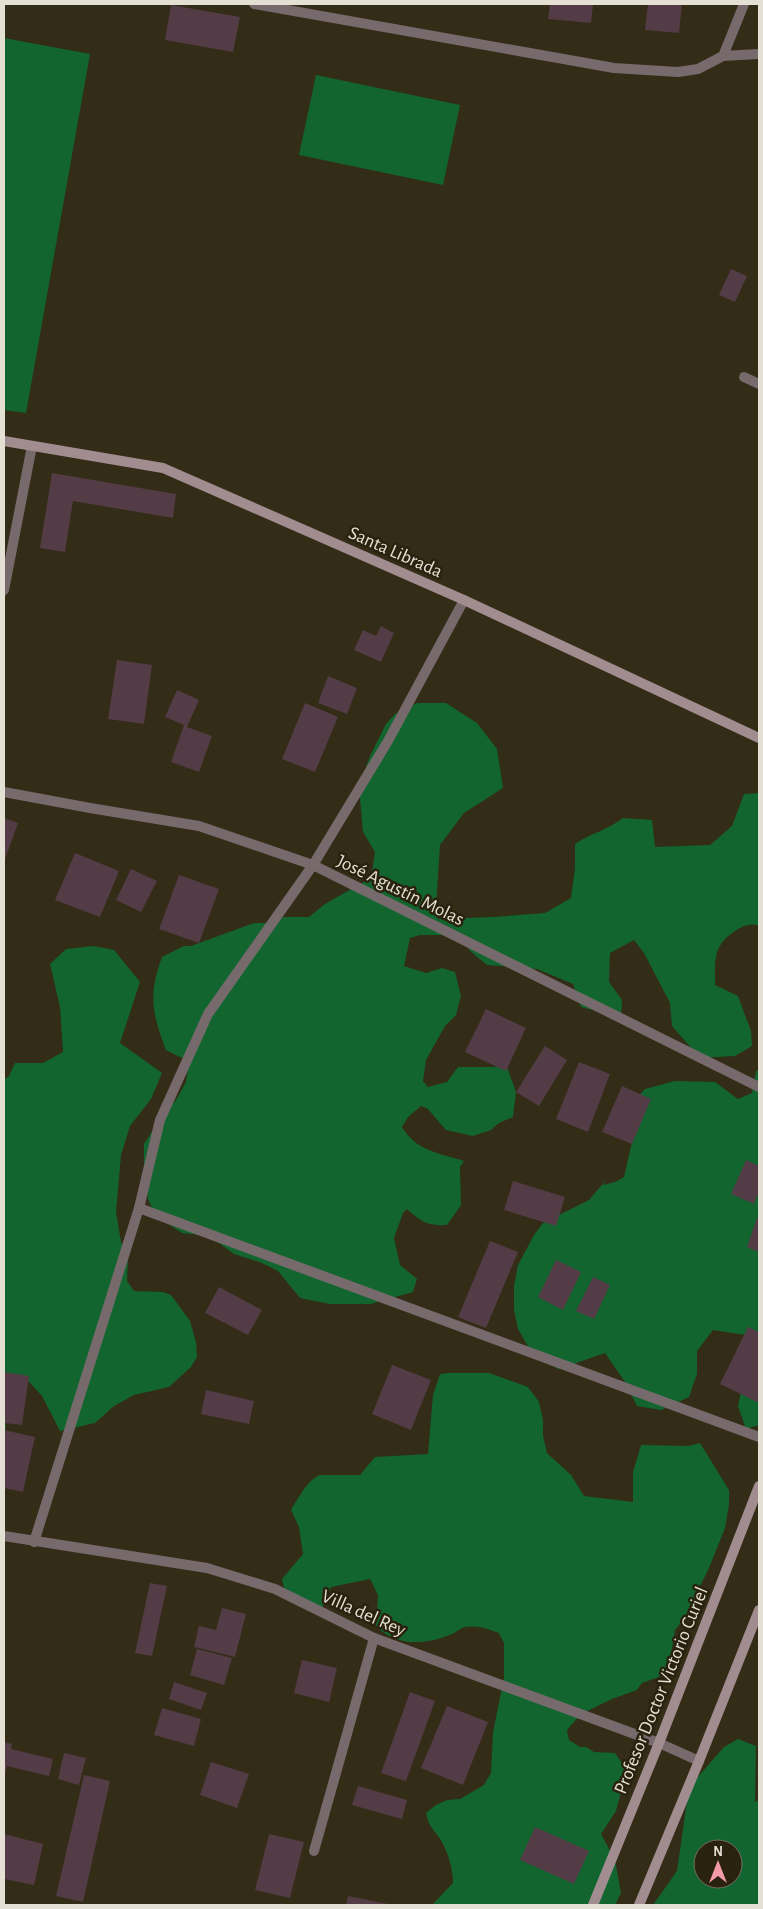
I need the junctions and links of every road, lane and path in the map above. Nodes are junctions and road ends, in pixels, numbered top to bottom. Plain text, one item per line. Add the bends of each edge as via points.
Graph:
1 (254, 4) edge
2 (744, 4) edge
3 (759, 54) edge
4 (723, 56) junction
5 (744, 377) dead end
6 (759, 384) edge
7 (4, 441) edge
8 (32, 446) junction
9 (4, 590) edge
10 (464, 600) junction
11 (759, 738) edge
12 (4, 792) edge
13 (313, 865) junction
14 (759, 1087) edge
15 (139, 1208) junction
16 (759, 1437) edge
17 (759, 1486) edge
18 (4, 1536) edge
19 (34, 1542) junction
20 (759, 1610) edge
21 (374, 1638) junction
22 (659, 1743) junction
23 (700, 1761) junction
24 (314, 1851) dead end
25 (593, 1905) edge
26 (639, 1905) edge

1 - 4 street via 614,68 678,72 698,69
2 - 4 street
3 - 4 street
5 - 6 street
7 - 8 street, Santa Librada
8 - 9 street
8 - 10 street, Santa Librada via 163,468
10 - 11 street, Santa Librada
10 - 13 street via 393,733
12 - 13 street, José Agustín Molas via 199,826
13 - 14 street, José Agustín Molas
13 - 15 street via 208,1014 160,1120
15 - 16 street
15 - 19 street
17 - 22 street, Profesor Doctor Victorio Curiel
18 - 19 street, Villa del Rey
19 - 21 street, Villa del Rey via 207,1568 275,1589
20 - 23 street
21 - 22 street, Villa del Rey
21 - 24 street
22 - 23 street, Villa del Rey
22 - 25 street, Profesor Doctor Victorio Curiel
23 - 26 street

